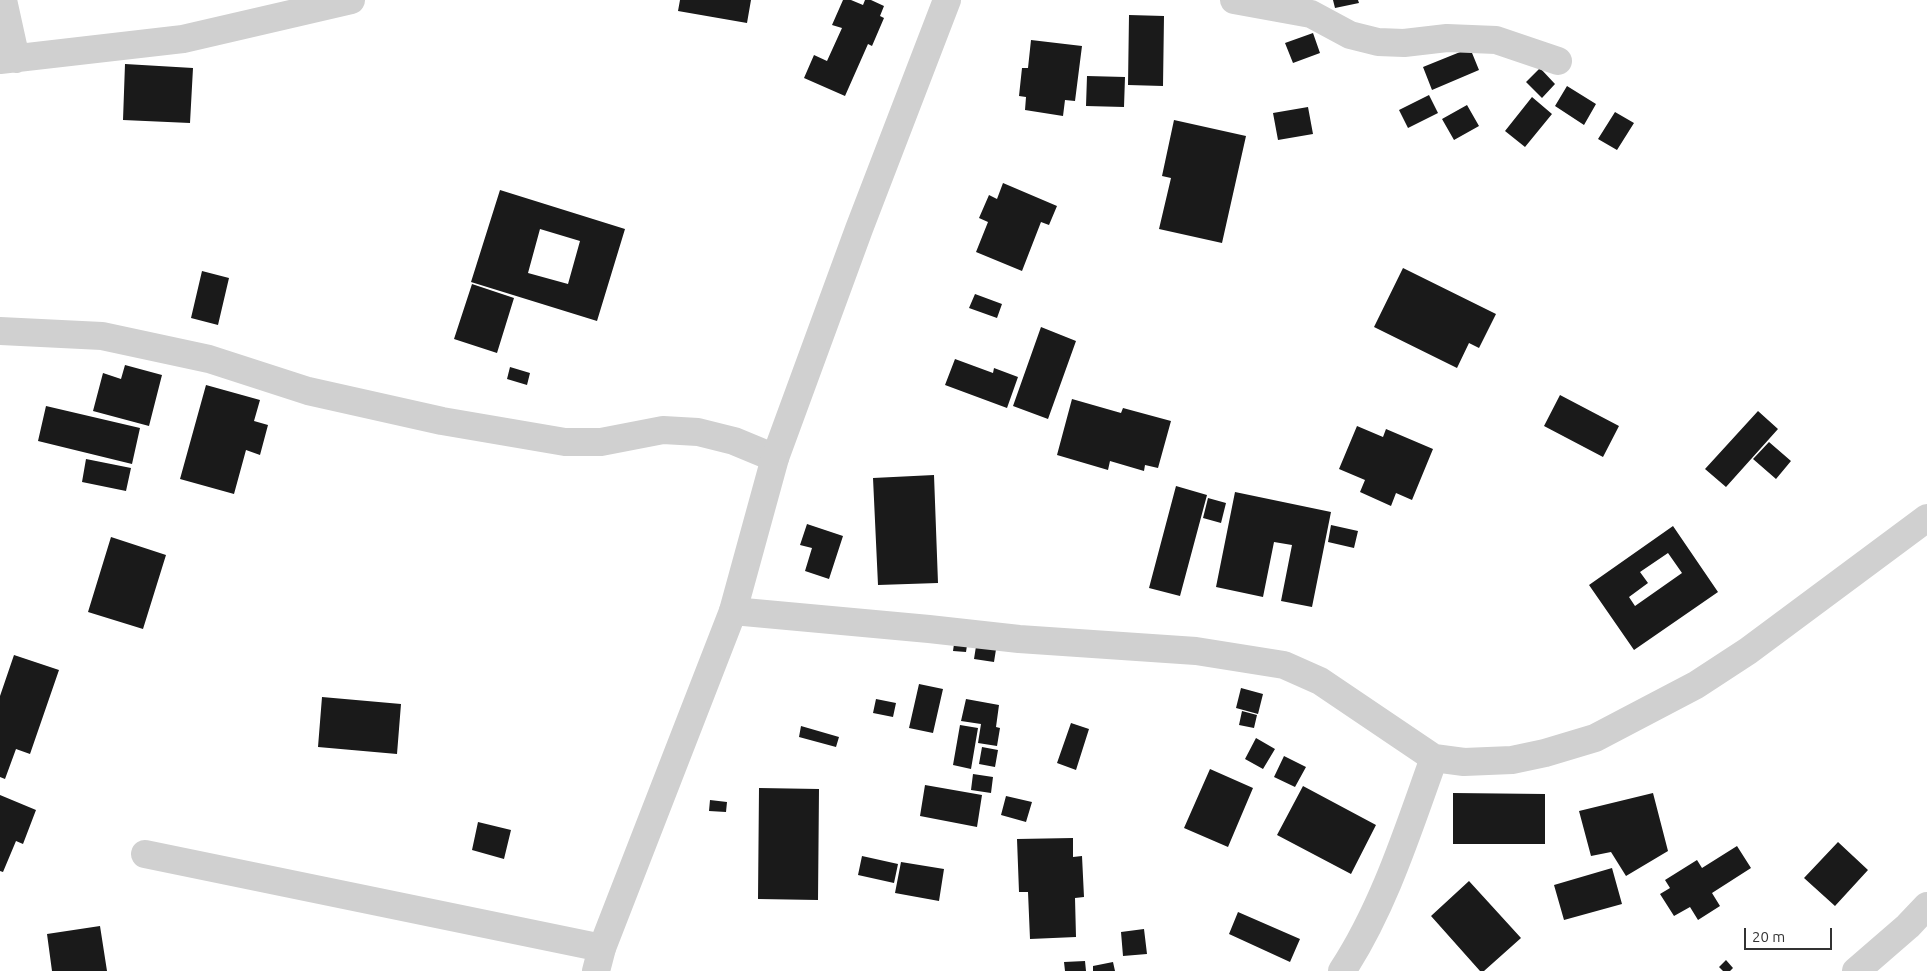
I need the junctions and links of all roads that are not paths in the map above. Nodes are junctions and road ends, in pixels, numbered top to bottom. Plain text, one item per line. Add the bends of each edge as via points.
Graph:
1 (3, 0) edge
2 (351, 0) edge
3 (947, 0) edge
4 (1234, 0) edge
5 (8, 59) edge
6 (1558, 61) dead end
7 (0, 331) edge
8 (775, 458) junction
9 (1927, 518) edge
10 (733, 610) junction
11 (1434, 758) junction
12 (145, 854) dead end
13 (1927, 906) edge
14 (599, 959) edge
15 (1342, 971) edge
16 (1856, 971) edge

1 - 5 street
2 - 5 street via 183,39
3 - 8 street
4 - 6 street via 1311,14 1350,35 1378,42 1404,43 1447,38 1496,40
7 - 8 street via 102,336 209,359 308,391 442,421 555,440 601,442 663,430 698,432 734,441
8 - 10 street
9 - 11 street via 1748,651 1696,685 1595,738 1512,760 1464,762
10 - 11 street via 1020,640 1196,651 1284,665 1320,681
10 - 14 street
11 - 15 street via 1367,930
12 - 14 street
13 - 16 street

